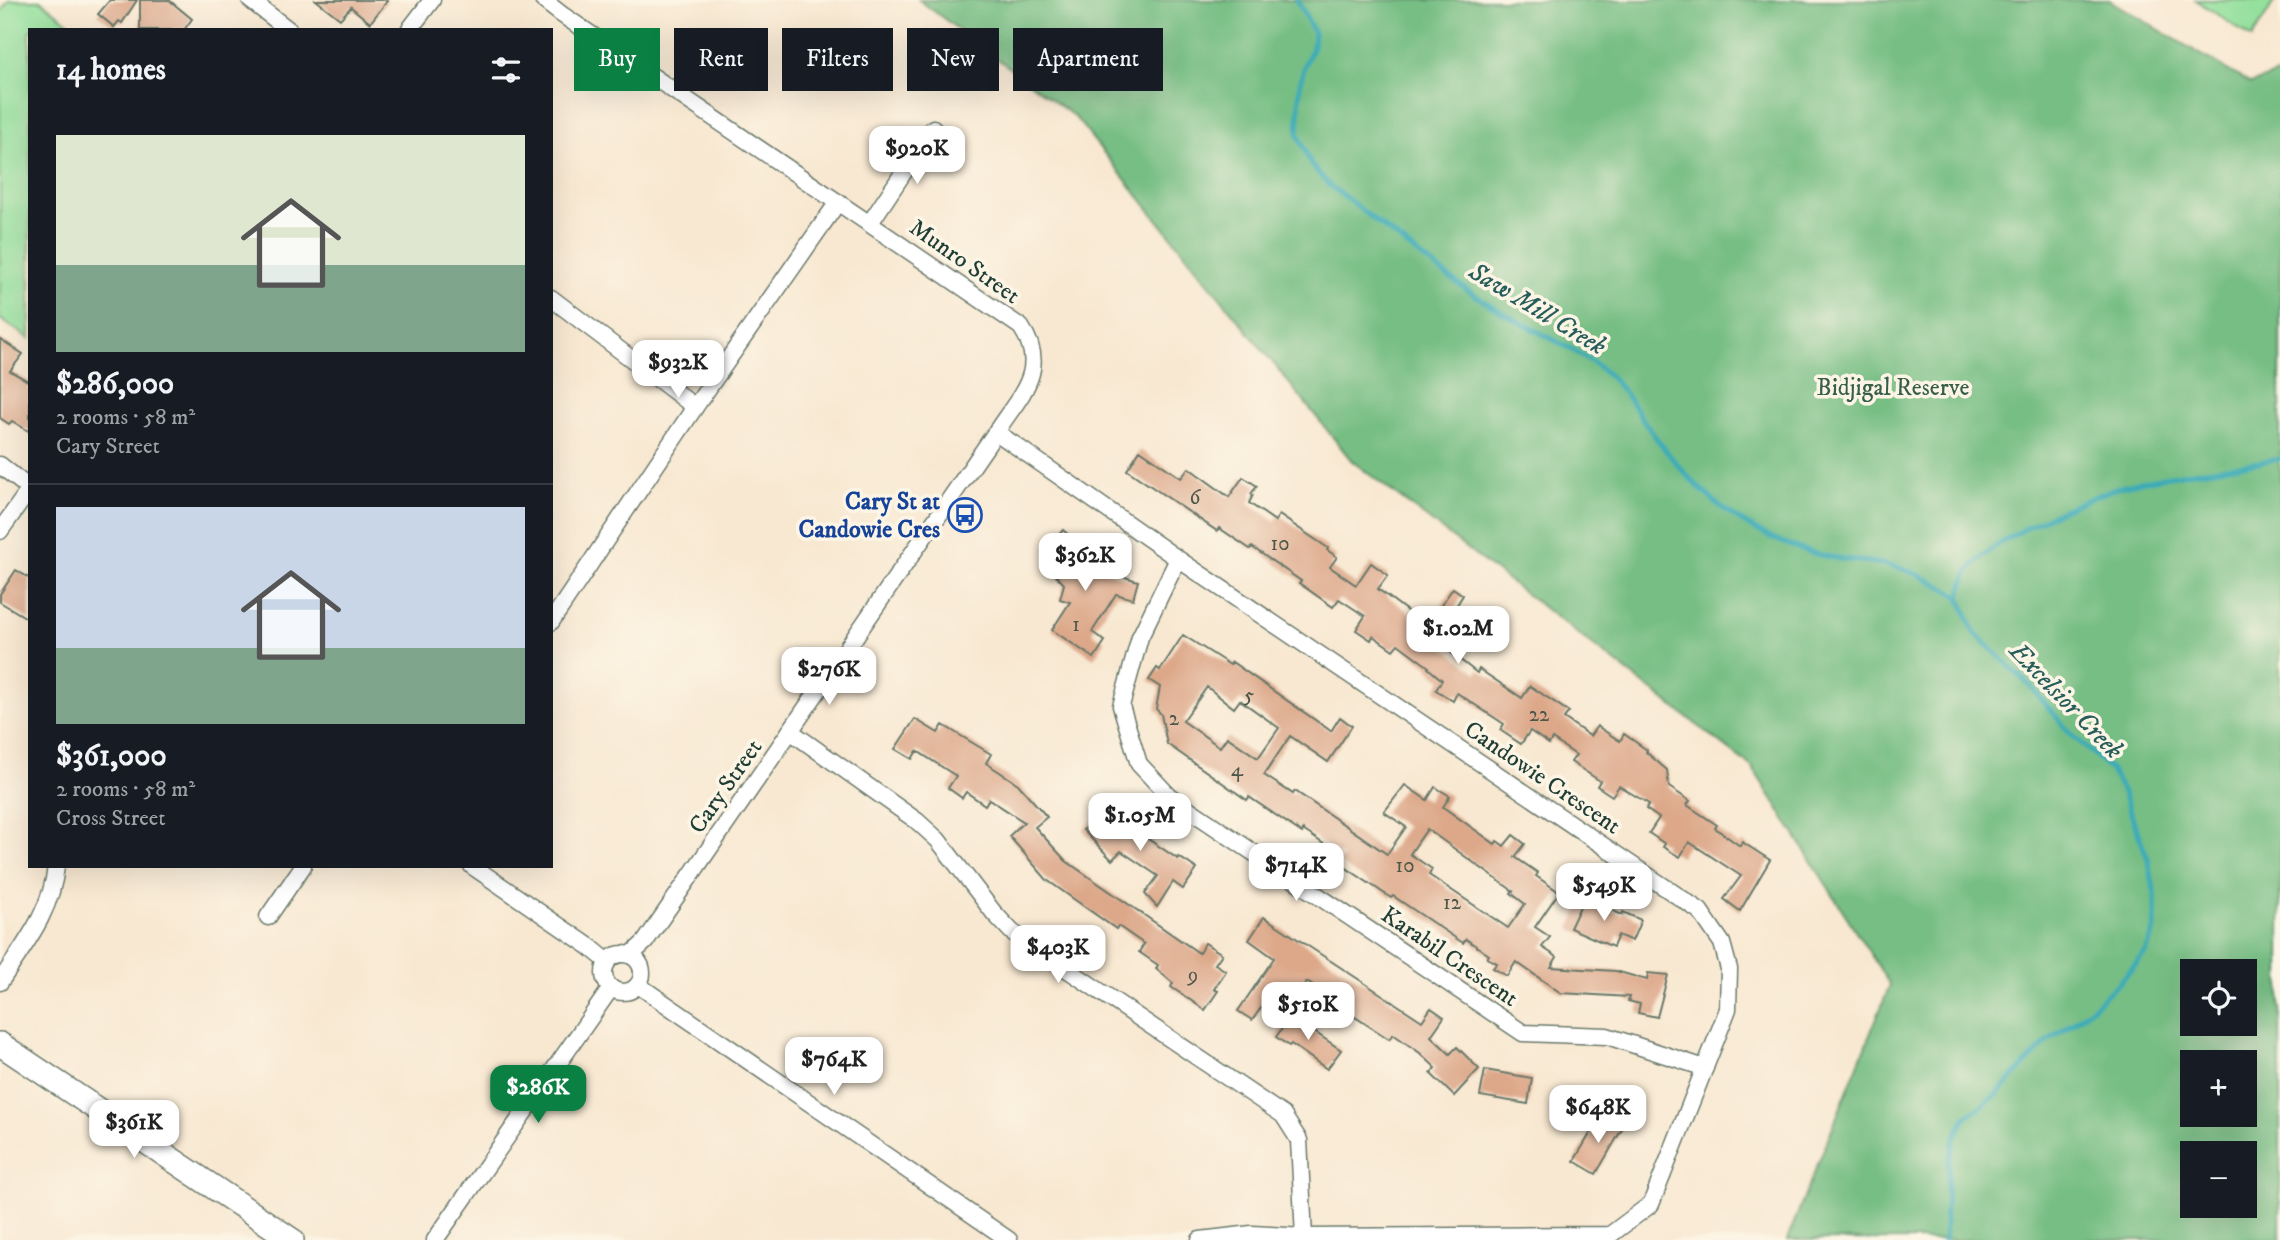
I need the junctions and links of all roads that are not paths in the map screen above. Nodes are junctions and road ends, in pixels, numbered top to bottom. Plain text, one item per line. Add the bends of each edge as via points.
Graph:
1 (250, 0) edge
2 (432, 0) edge
3 (543, 0) edge
4 (286, 28) edge
5 (411, 28) edge
6 (933, 128) dead end
7 (838, 202) junction
8 (870, 223) junction
9 (553, 300) edge
10 (695, 407) junction
11 (996, 432) junction
12 (0, 465) edge
13 (28, 487) edge
14 (28, 492) edge
15 (0, 531) edge
16 (1178, 559) junction
17 (553, 617) edge
18 (790, 731) junction
19 (56, 868) edge
20 (302, 868) edge
21 (475, 868) edge
22 (268, 917) dead end
23 (631, 955) junction
24 (607, 961) junction
25 (0, 982) edge
26 (638, 985) junction
27 (611, 988) junction
28 (0, 1044) edge
29 (1705, 1068) junction
30 (1304, 1237) junction
31 (292, 1240) edge
32 (435, 1240) edge
33 (1009, 1240) edge
34 (1200, 1240) edge

1 - 4 street
2 - 5 street
3 - 7 street, Munro Street
6 - 8 street
7 - 8 street, Munro Street
7 - 10 street
8 - 11 street, Munro Street via 1021,327 1028,337 1034,353 1031,376
9 - 10 street
10 - 17 street
11 - 16 street, Candowie Crescent
11 - 18 street, Cary Street
12 - 13 street
14 - 15 street
16 - 29 street, Candowie Crescent via 1700,911 1722,943 1729,969 1728,1009
16 - 29 street, Karabil Crescent via 1140,637 1121,706 1139,764 1169,796 1523,1033 1607,1036
18 - 23 street, Cary Street via 645,942
18 - 30 street via 938,840 1012,932 1283,1115 1299,1140
19 - 25 street via 45,912
20 - 22 street
21 - 24 street
23 - 24 street via 622,953
23 - 26 street via 642,972
24 - 27 street via 603,972
26 - 27 street via 626,992
26 - 33 street
27 - 32 street
28 - 31 street
29 - 30 street, Candowie Crescent via 1651,1203 1610,1234
30 - 34 street, Candowie Crescent via 1252,1234

